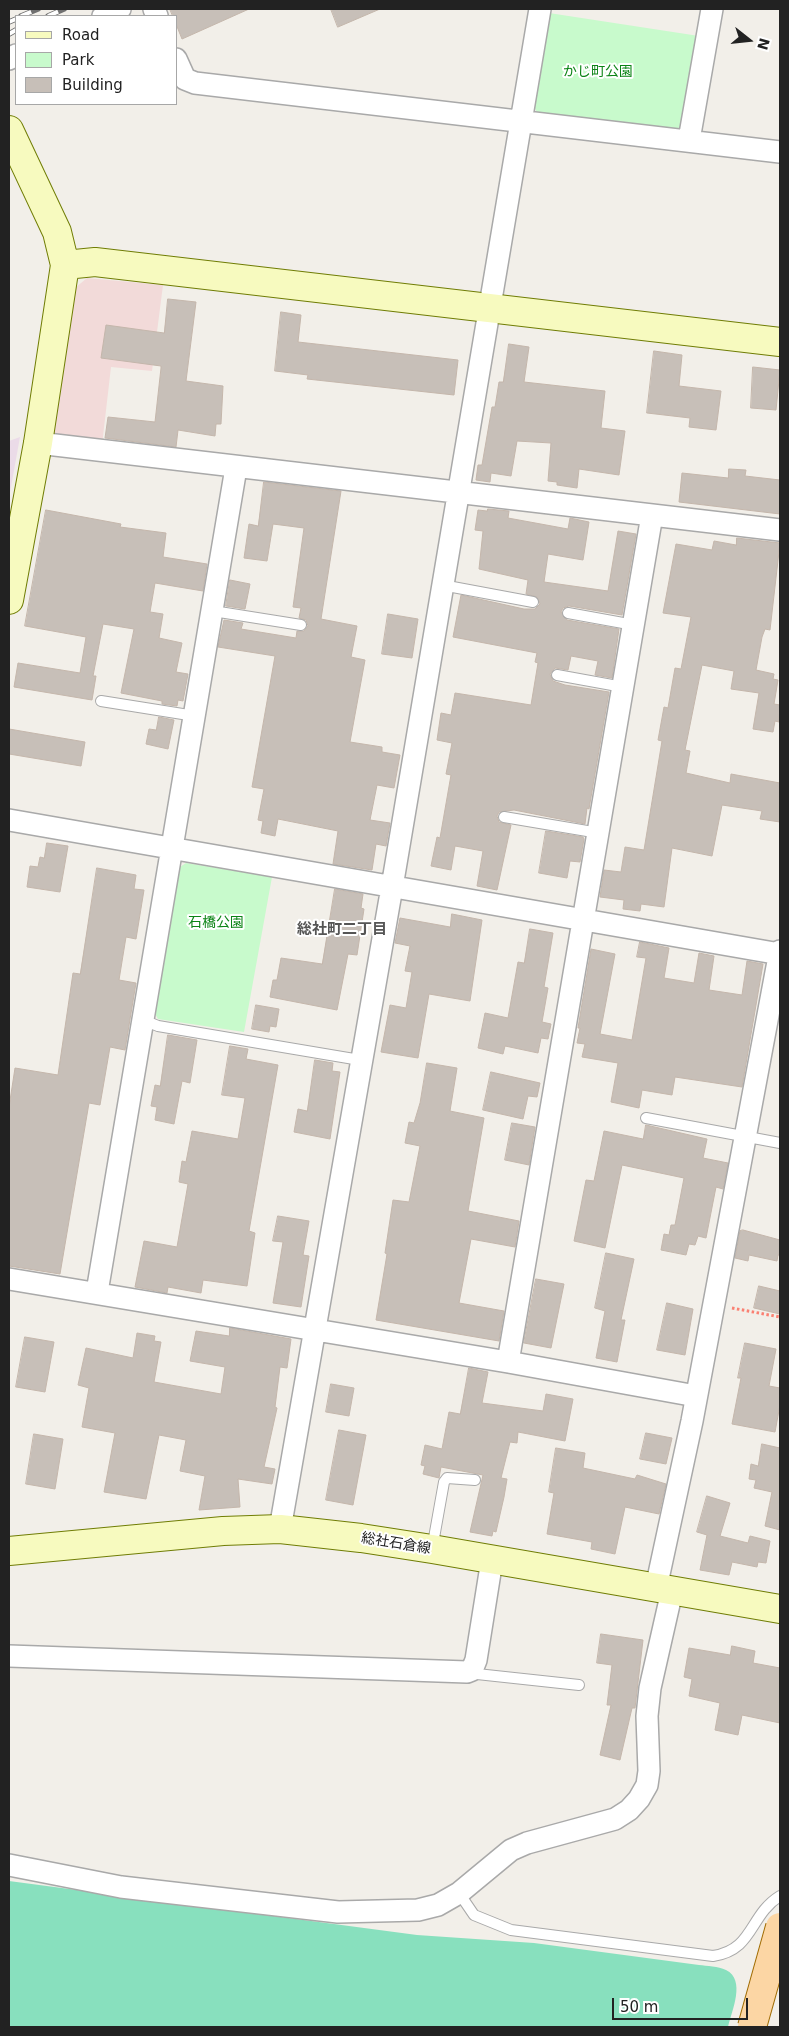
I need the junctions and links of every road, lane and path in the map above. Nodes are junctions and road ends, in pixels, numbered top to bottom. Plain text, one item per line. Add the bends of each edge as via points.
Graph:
1 (120, 9) edge
2 (540, 9) edge
3 (712, 9) edge
4 (105, 15) edge
5 (178, 63) edge
6 (521, 122) junction
7 (9, 130) edge
8 (689, 140) junction
9 (780, 152) edge
10 (65, 265) junction
11 (489, 306) junction
12 (780, 342) edge
13 (38, 443) junction
14 (236, 468) junction
15 (458, 494) junction
16 (652, 515) junction
17 (780, 530) edge
18 (442, 585) junction
19 (9, 600) edge
20 (533, 602) dead end
21 (213, 611) junction
22 (568, 614) dead end
23 (301, 625) dead end
24 (634, 625) junction
25 (557, 675) dead end
26 (623, 687) junction
27 (101, 700) dead end
28 (195, 716) junction
29 (504, 817) dead end
30 (9, 820) edge
31 (599, 833) junction
32 (173, 847) junction
33 (392, 887) junction
34 (583, 918) junction
35 (780, 952) edge
36 (143, 1020) junction
37 (360, 1060) junction
38 (646, 1118) dead end
39 (745, 1136) junction
40 (780, 1143) edge
41 (9, 1279) edge
42 (97, 1292) junction
43 (714, 1304) junction
44 (780, 1318) edge
45 (314, 1331) junction
46 (508, 1362) junction
47 (696, 1396) junction
48 (475, 1480) dead end
49 (280, 1529) junction
50 (432, 1549) junction
51 (9, 1551) edge
52 (492, 1560) junction
53 (664, 1589) junction
54 (780, 1609) edge
55 (9, 1656) edge
56 (472, 1670) junction
57 (579, 1686) dead end
58 (9, 1865) edge
59 (459, 1893) junction
60 (780, 1896) edge
61 (780, 1927) edge
62 (752, 2027) edge

1 - 4 street
2 - 6 street
3 - 8 street
5 - 6 street via 185,79 195,83
6 - 8 street
6 - 11 street
7 - 10 street via 57,232
8 - 9 street
10 - 11 street via 95,262
10 - 13 street
11 - 12 street
11 - 15 street
13 - 14 street
13 - 19 street
14 - 15 street
14 - 21 street
15 - 16 street
15 - 18 street
16 - 17 street
16 - 24 street
18 - 20 lane
18 - 33 street
21 - 23 lane
21 - 28 street
22 - 24 lane
24 - 26 street
25 - 26 lane
26 - 31 street
27 - 28 lane
28 - 32 street
29 - 31 lane
30 - 32 street
31 - 34 street
32 - 33 street
32 - 36 street
33 - 34 street
33 - 37 street
34 - 35 street
34 - 46 street
35 - 39 street
36 - 37 lane via 158,1026
36 - 42 street
37 - 45 street
38 - 39 lane
39 - 40 lane
39 - 43 street
41 - 42 street
42 - 45 street
43 - 44 path
43 - 47 street
45 - 46 street
45 - 49 street
46 - 47 street
47 - 53 street
48 - 50 lane via 447,1478 444,1482
49 - 50 street, 総社石倉線
49 - 51 street, 総社石倉線 via 223,1531
50 - 52 street, 総社石倉線
52 - 53 street, 総社石倉線
52 - 56 street via 479,1647
53 - 54 street, 総社石倉線
53 - 59 street via 647,1716 650,1765 647,1785 640,1799 615,1819 512,1850
55 - 56 street
56 - 57 lane via 477,1674
58 - 59 street via 121,1888 338,1912 418,1910 438,1905
59 - 60 lane via 474,1915 511,1930 713,1956 736,1949 760,1913
61 - 62 main road, bridge

